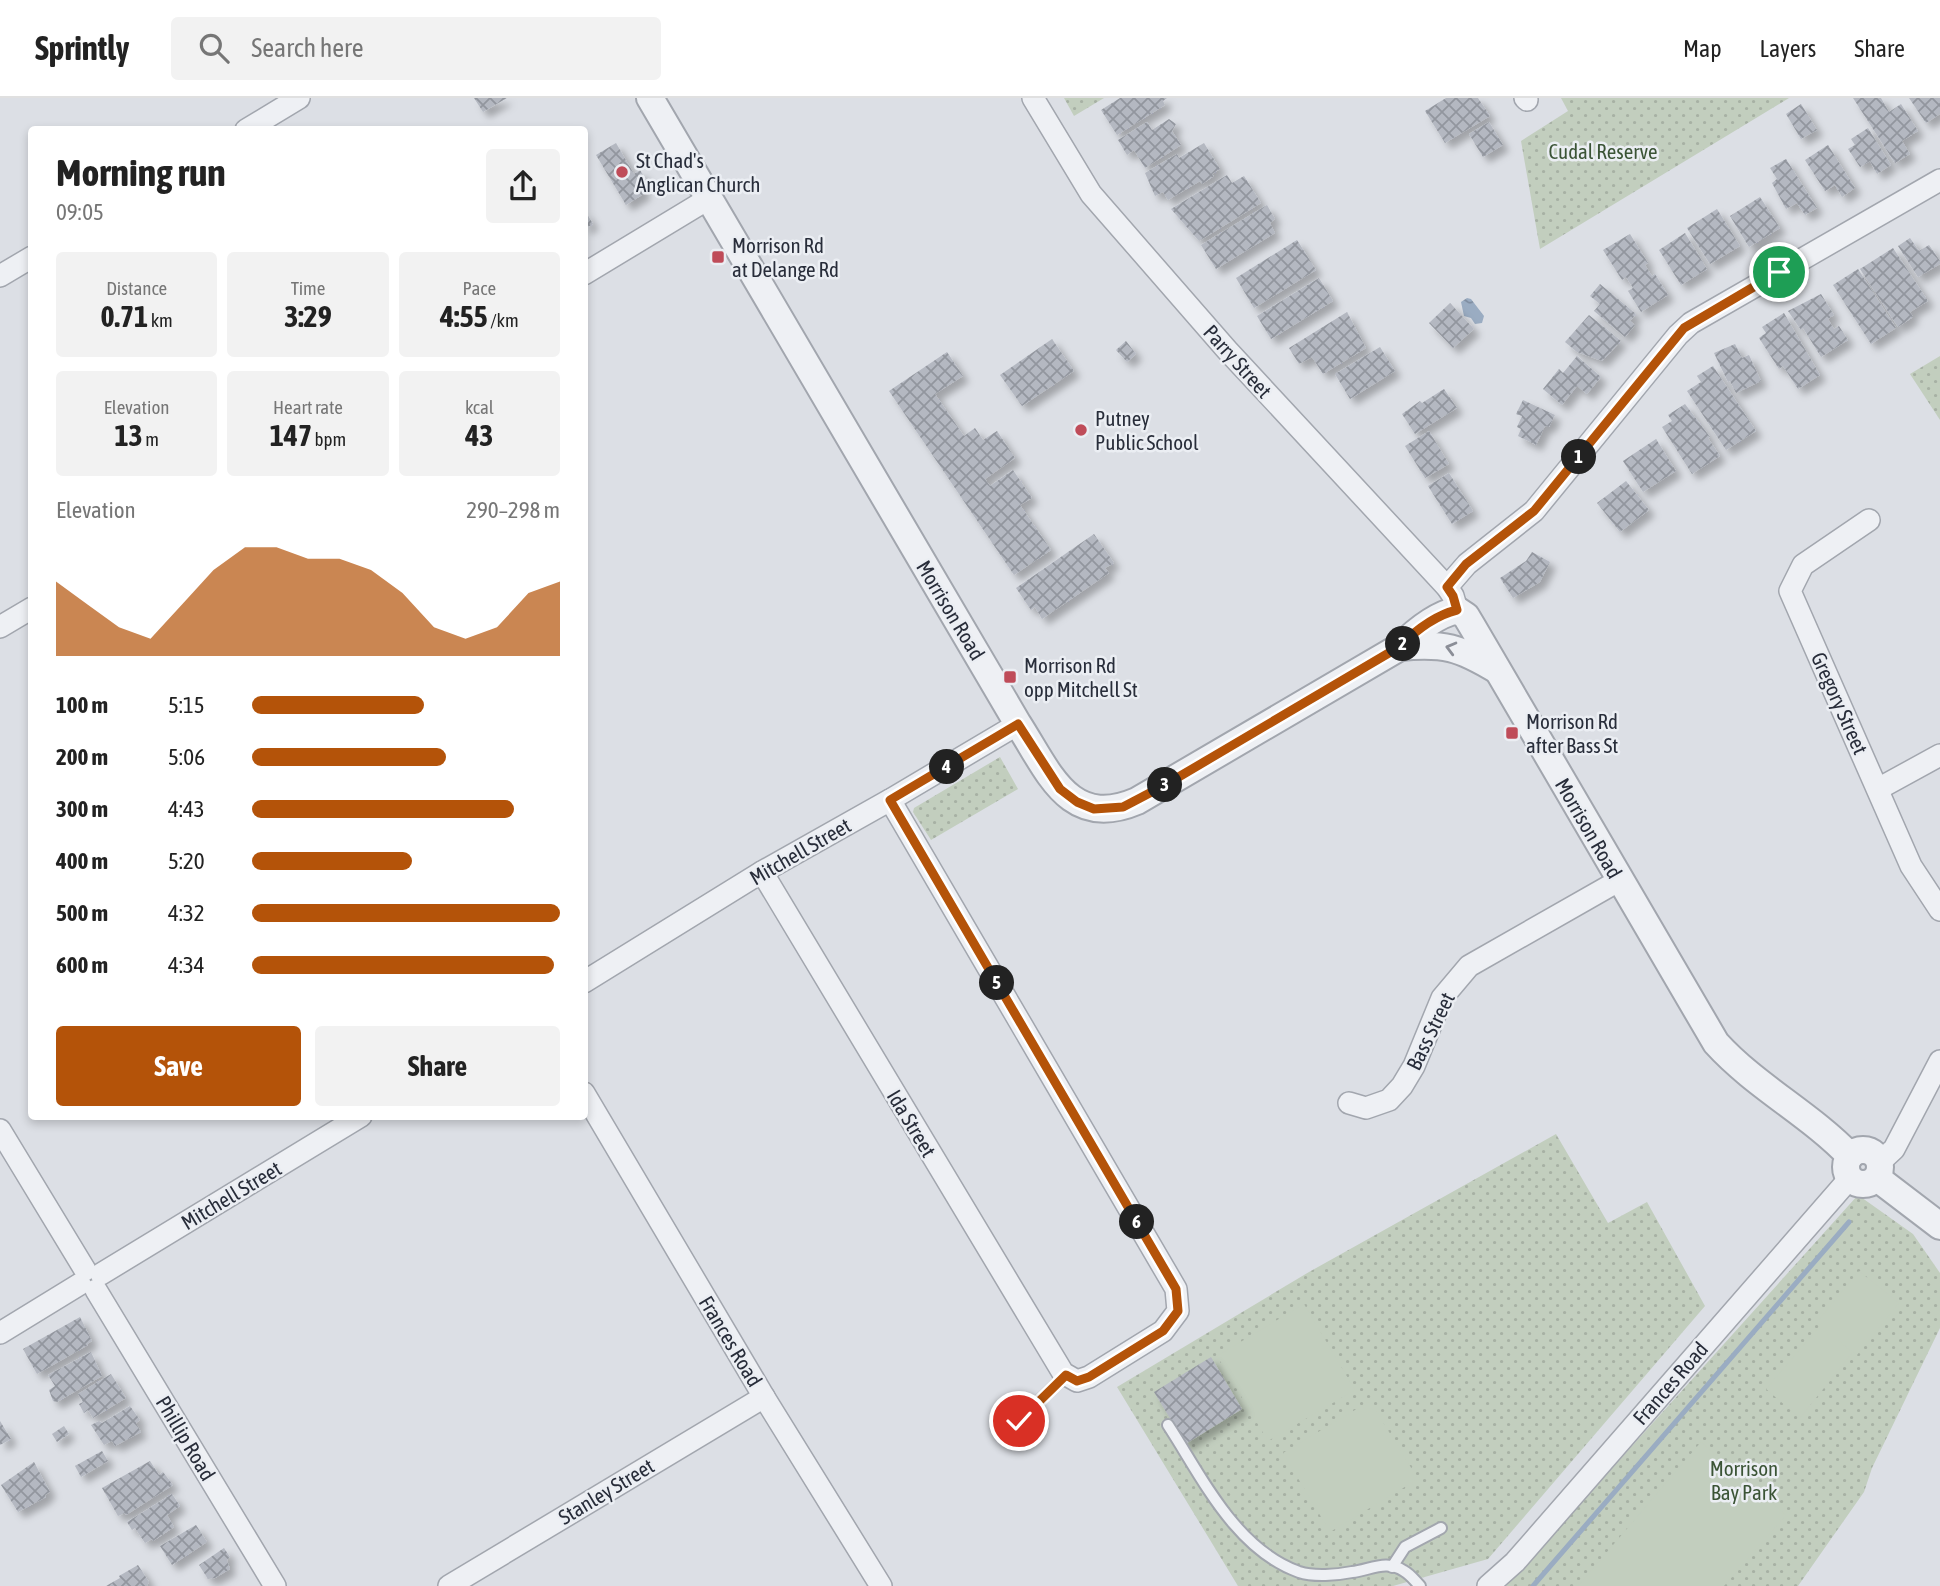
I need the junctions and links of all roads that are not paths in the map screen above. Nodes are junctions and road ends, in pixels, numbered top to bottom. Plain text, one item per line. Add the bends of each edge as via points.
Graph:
1 (299, 98) edge
2 (650, 98) edge
3 (1034, 98) edge
4 (253, 126) edge
5 (1940, 180) edge
6 (708, 200) junction
7 (28, 259) edge
8 (588, 272) edge
9 (0, 276) edge
10 (1869, 520) dead end
11 (1452, 598) junction
12 (28, 610) edge
13 (0, 627) edge
14 (1399, 647) junction
15 (1498, 671) junction
16 (1018, 724) junction
17 (1940, 755) edge
18 (1878, 789) junction
19 (890, 800) junction
20 (762, 872) junction
21 (1620, 880) junction
22 (1940, 910) edge
23 (588, 980) edge
24 (1940, 1061) edge
25 (588, 1100) edge
26 (1349, 1103) dead end
27 (355, 1120) edge
28 (0, 1130) edge
29 (1850, 1167) junction
30 (1878, 1170) junction
31 (1940, 1226) edge
32 (90, 1280) junction
33 (0, 1333) edge
34 (1064, 1374) junction
35 (764, 1397) junction
36 (1168, 1425) dead end
37 (1013, 1431) dead end
38 (1441, 1528) dead end
39 (1392, 1567) junction
40 (275, 1586) edge
41 (449, 1586) edge
42 (881, 1586) edge
43 (1420, 1586) edge
44 (1488, 1586) edge

1 - 4 street
2 - 6 street, Morrison Road
3 - 11 street, Parry Street via 1091,194
5 - 11 street via 1691,323 1534,511 1466,564
6 - 8 street
6 - 16 street, Morrison Road
7 - 9 street
10 - 18 street, Gregory Street via 1803,565 1790,591
11 - 14 street, Morrison Road via 1447,612
11 - 15 street, Morrison Road
12 - 13 street
15 -> 14 street via 1446,646
14 - 16 street, Morrison Road via 1123,807 1094,809 1060,789
15 - 21 street, Morrison Road
16 - 19 street, Mitchell Street
17 - 18 street
18 - 22 street, Gregory Street via 1911,866
19 - 20 street, Mitchell Street
19 - 34 street via 1176,1289 1178,1311 1163,1331 1089,1377 1077,1381
20 - 23 street, Mitchell Street
20 - 34 street, Ida Street
21 - 26 street, Bass Street via 1469,966 1442,998 1402,1086 1389,1100 1366,1108
21 - 29 street, Morrison Road via 1716,1043 1745,1073 1833,1138
24 - 30 street via 1894,1149
25 - 35 street, Frances Road
27 - 32 street, Mitchell Street
28 - 32 street, Phillip Road
29 - 30 street via 1863,1184
29 - 44 street, Frances Road via 1515,1562
30 - 31 street
32 - 33 street, Mitchell Street
32 - 40 street, Phillip Road
34 - 37 lane
35 - 41 street, Stanley Street
35 - 42 street, Frances Road
36 - 39 lane via 1220,1506 1269,1557 1300,1573 1354,1572 1380,1564
38 - 39 lane via 1405,1546
39 - 43 lane via 1404,1570

